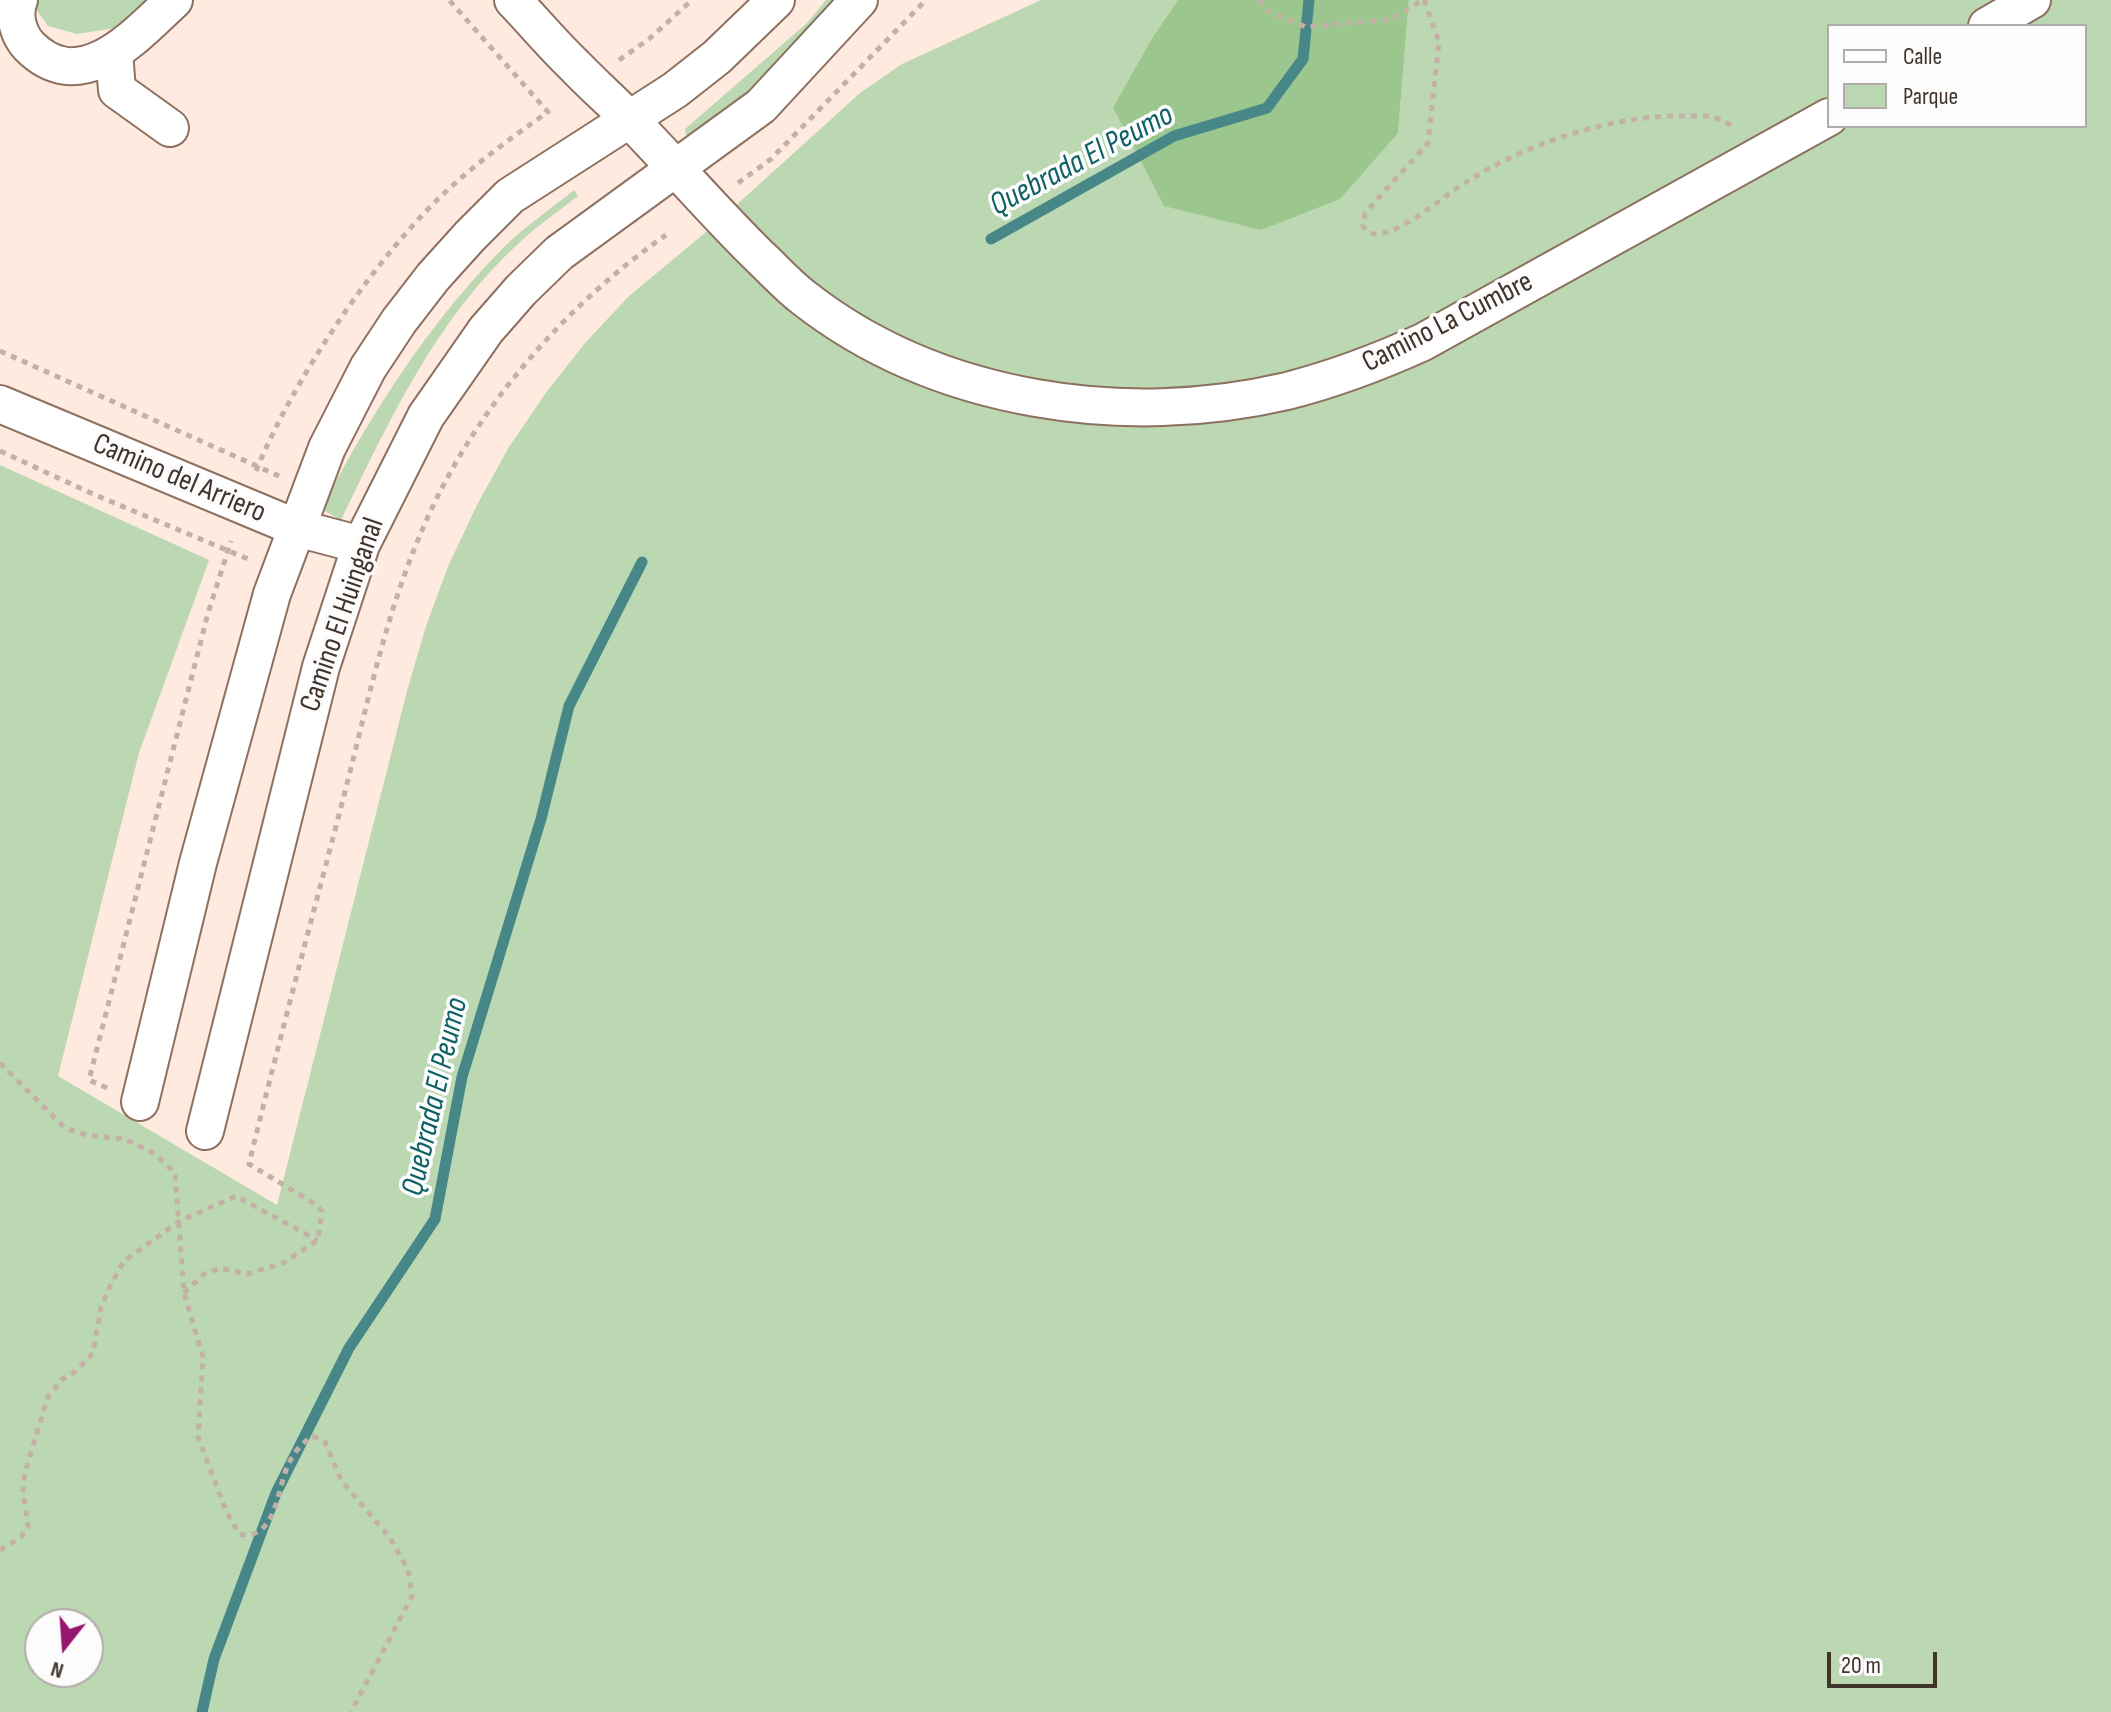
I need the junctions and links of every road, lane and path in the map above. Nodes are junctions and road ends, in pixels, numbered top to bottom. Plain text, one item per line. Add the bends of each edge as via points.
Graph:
1 (174, 0) edge
2 (449, 0) edge
3 (513, 0) edge
4 (692, 0) edge
5 (776, 0) edge
6 (859, 0) edge
7 (926, 0) edge
8 (1259, 0) edge
9 (1424, 0) edge
10 (2032, 0) edge
11 (12, 15) edge
12 (1990, 24) edge
13 (114, 52) junction
14 (616, 63) dead end
15 (548, 112) dead end
16 (1827, 118) edge
17 (631, 121) junction
18 (170, 128) dead end
19 (1778, 146) junction
20 (675, 170) junction
21 (732, 188) dead end
22 (666, 235) dead end
23 (0, 351) edge
24 (0, 404) edge
25 (0, 451) edge
26 (258, 467) dead end
27 (297, 528) junction
28 (361, 545) junction
29 (280, 571) junction
30 (346, 589) junction
31 (397, 600) junction
32 (0, 1063) edge
33 (140, 1102) dead end
34 (205, 1131) dead end
35 (180, 1221) junction
36 (318, 1240) junction
37 (184, 1293) junction
38 (0, 1550) edge
39 (351, 1712) edge

1 - 13 street
2 - 15 path
3 - 17 street, Camino La Cumbre
4 - 14 path
5 - 17 street via 717,57
6 - 20 street, Camino El Huinganal via 761,106
7 - 21 path via 771,159
8 - 9 path via 1268,11 1306,27 1389,20
9 - 19 path via 1439,42 1428,143 1365,213 1363,226 1373,234 1413,219 1500,163 1629,119 1711,116
10 - 12 street
11 - 13 street via 24,41 52,61 74,67
13 - 18 street via 117,90
16 - 19 street, Camino La Cumbre
17 - 20 street, Camino La Cumbre
17 - 27 street via 510,196 433,277 346,407
19 - 20 street, Camino La Cumbre via 1379,362 1262,396 1140,408 994,389 895,354 802,297
20 - 28 street, Camino El Huinganal via 559,253 486,330 426,416
22 - 31 path via 583,302 505,388 454,464
23 - 26 path
24 - 27 street, Camino del Arriero
25 - 29 path
27 - 28 street, Camino del Arriero
27 - 29 street
28 - 30 street, Camino El Huinganal
29 - 33 street via 198,863
30 - 31 path
30 - 34 street, Camino El Huinganal via 313,696
31 - 36 path via 249,1164 322,1211
32 - 35 path via 65,1128 125,1139 155,1154 175,1173
35 - 36 path via 236,1196
35 - 37 path
35 - 38 path via 124,1261 101,1307 93,1353 47,1399 25,1473 28,1527
36 - 37 path via 283,1263 247,1274 220,1268 204,1274
37 - 39 path via 203,1357 198,1437 239,1534 250,1537 262,1531 280,1497 287,1467 301,1444 313,1436 325,1442 341,1480 390,1538 408,1570 412,1596

